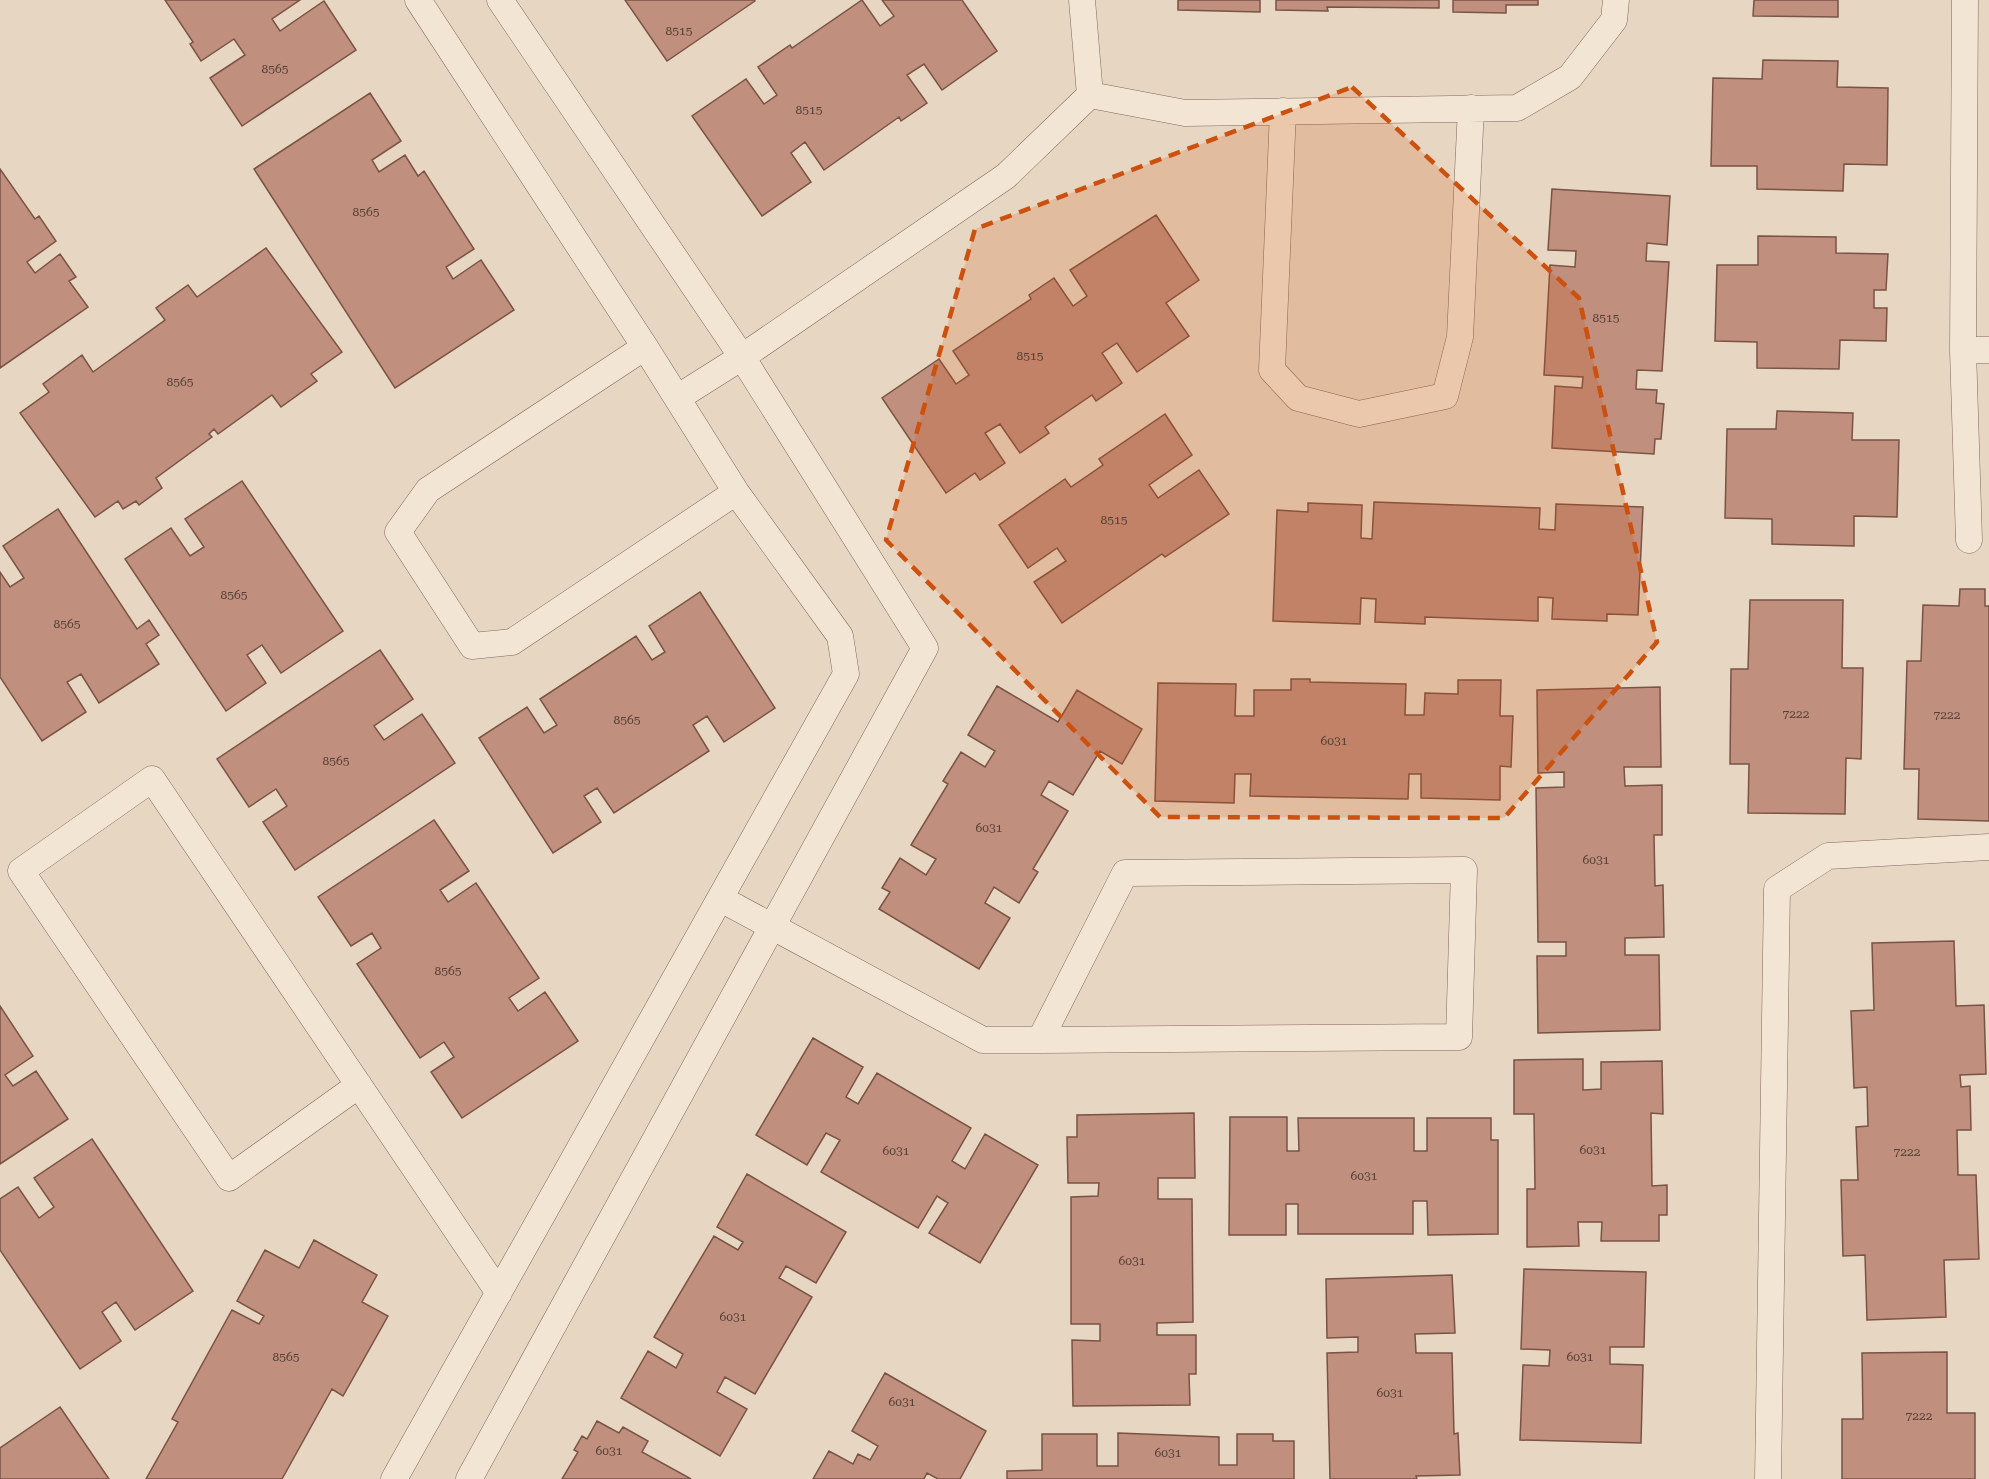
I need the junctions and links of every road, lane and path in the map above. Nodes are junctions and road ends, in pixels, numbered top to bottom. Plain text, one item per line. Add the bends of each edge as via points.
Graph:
1 (418, 0) edge
2 (500, 0) edge
3 (1082, 0) edge
4 (1616, 0) edge
5 (1965, 0) edge
6 (1090, 95) junction
7 (1471, 108) junction
8 (1283, 111) junction
9 (645, 347) junction
10 (1964, 350) junction
11 (1989, 350) edge
12 (742, 357) junction
13 (677, 398) junction
14 (736, 492) junction
15 (1969, 540) dead end
16 (1989, 847) edge
17 (721, 899) junction
18 (773, 927) junction
19 (1040, 1040) junction
20 (359, 1085) junction
21 (499, 1293) junction
22 (394, 1479) edge
23 (469, 1479) edge
24 (1768, 1479) edge

1 - 9 lane
2 - 12 lane
3 - 6 lane
4 - 7 lane via 1614,20 1570,77 1517,108
5 - 10 lane
6 - 8 lane via 1185,112
6 - 12 lane via 1006,176
7 - 8 lane
7 - 8 lane via 1460,337 1445,396 1359,414 1298,398 1272,370
9 - 13 lane
9 - 14 lane via 428,490 398,532 472,646 512,642
10 - 11 lane
10 - 15 lane
12 - 13 lane
12 - 18 lane via 925,648
13 - 14 lane
14 - 17 lane via 840,636 846,674
16 - 24 lane via 1828,856 1777,889
17 - 18 lane
17 - 21 lane
18 - 19 lane via 983,1040
18 - 23 lane
19 - 19 lane via 1459,1037 1464,870 1125,873
20 - 20 lane via 152,779 21,871 229,1178
20 - 21 lane
21 - 22 lane

